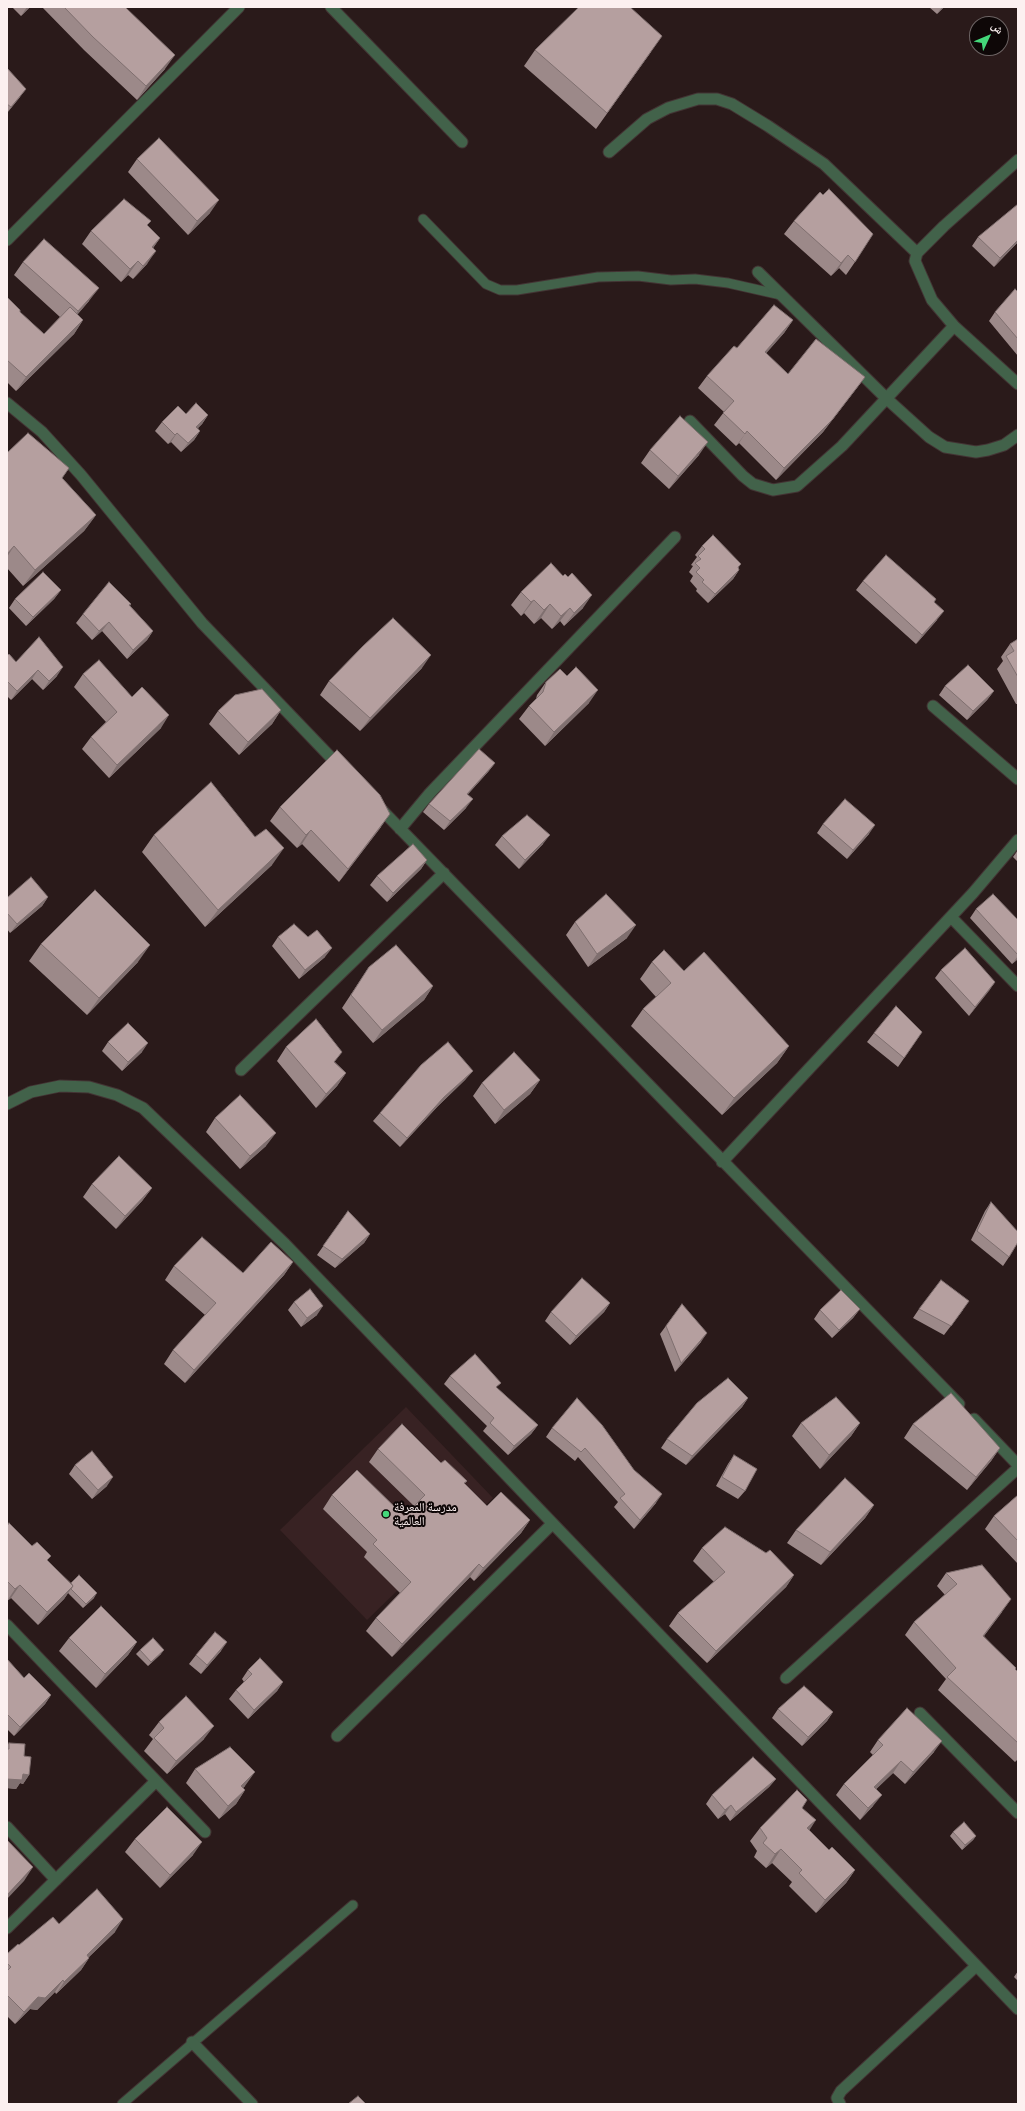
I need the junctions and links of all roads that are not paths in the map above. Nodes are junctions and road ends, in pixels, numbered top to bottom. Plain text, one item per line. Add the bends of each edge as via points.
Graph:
1 (239, 7) edge
2 (331, 7) edge
3 (462, 142) dead end
4 (609, 152) dead end
5 (1018, 160) edge
6 (424, 219) dead end
7 (7, 240) edge
8 (917, 253) junction
9 (758, 272) dead end
10 (781, 295) junction
11 (954, 326) junction
12 (1018, 384) edge
13 (887, 399) junction
14 (7, 403) edge
15 (690, 421) dead end
16 (1018, 435) edge
17 (675, 536) dead end
18 (934, 706) dead end
19 (349, 776) edge
20 (1018, 779) edge
21 (370, 798) edge
22 (400, 829) junction
23 (1018, 840) edge
24 (444, 873) junction
25 (951, 917) junction
26 (1018, 986) edge
27 (241, 1070) dead end
28 (7, 1104) edge
29 (722, 1162) junction
30 (1018, 1466) edge
31 (552, 1524) junction
32 (7, 1625) edge
33 (786, 1678) dead end
34 (920, 1713) dead end
35 (337, 1736) dead end
36 (156, 1781) junction
37 (1018, 1813) edge
38 (7, 1827) edge
39 (205, 1832) dead end
40 (56, 1880) junction
41 (353, 1905) dead end
42 (7, 1928) edge
43 (975, 1966) junction
44 (1018, 2009) edge
45 (192, 2042) junction
46 (836, 2102) edge
47 (122, 2104) edge
48 (252, 2104) edge

1 - 7 street
2 - 3 street
4 - 8 street via 647,119 668,108 698,98 717,99 732,104 824,164
5 - 8 street
6 - 10 lane via 486,284 500,290 517,290 598,277 638,276 728,283
8 - 11 street via 915,261 932,300
9 - 10 street
10 - 13 street
11 - 12 street
11 - 13 street
13 - 15 street via 842,446 797,486 773,490 753,484 743,476
13 - 16 street via 929,437 944,447 970,452 988,450 1004,445
14 - 19 street via 42,432 81,475 202,623
17 - 22 street via 430,793
18 - 20 street
21 - 22 street
22 - 24 street
23 - 25 street
24 - 27 street
24 - 29 street
25 - 26 street
25 - 29 street
28 - 31 street via 31,1092 60,1086 89,1087 118,1094 143,1108 285,1244
29 - 30 street
30 - 33 street
31 - 35 street
31 - 43 street
32 - 36 street
34 - 37 street
36 - 39 street
36 - 40 street
38 - 40 street
40 - 42 street
41 - 45 lane
43 - 44 street
43 - 46 street via 841,2091
45 - 47 lane
45 - 48 street

